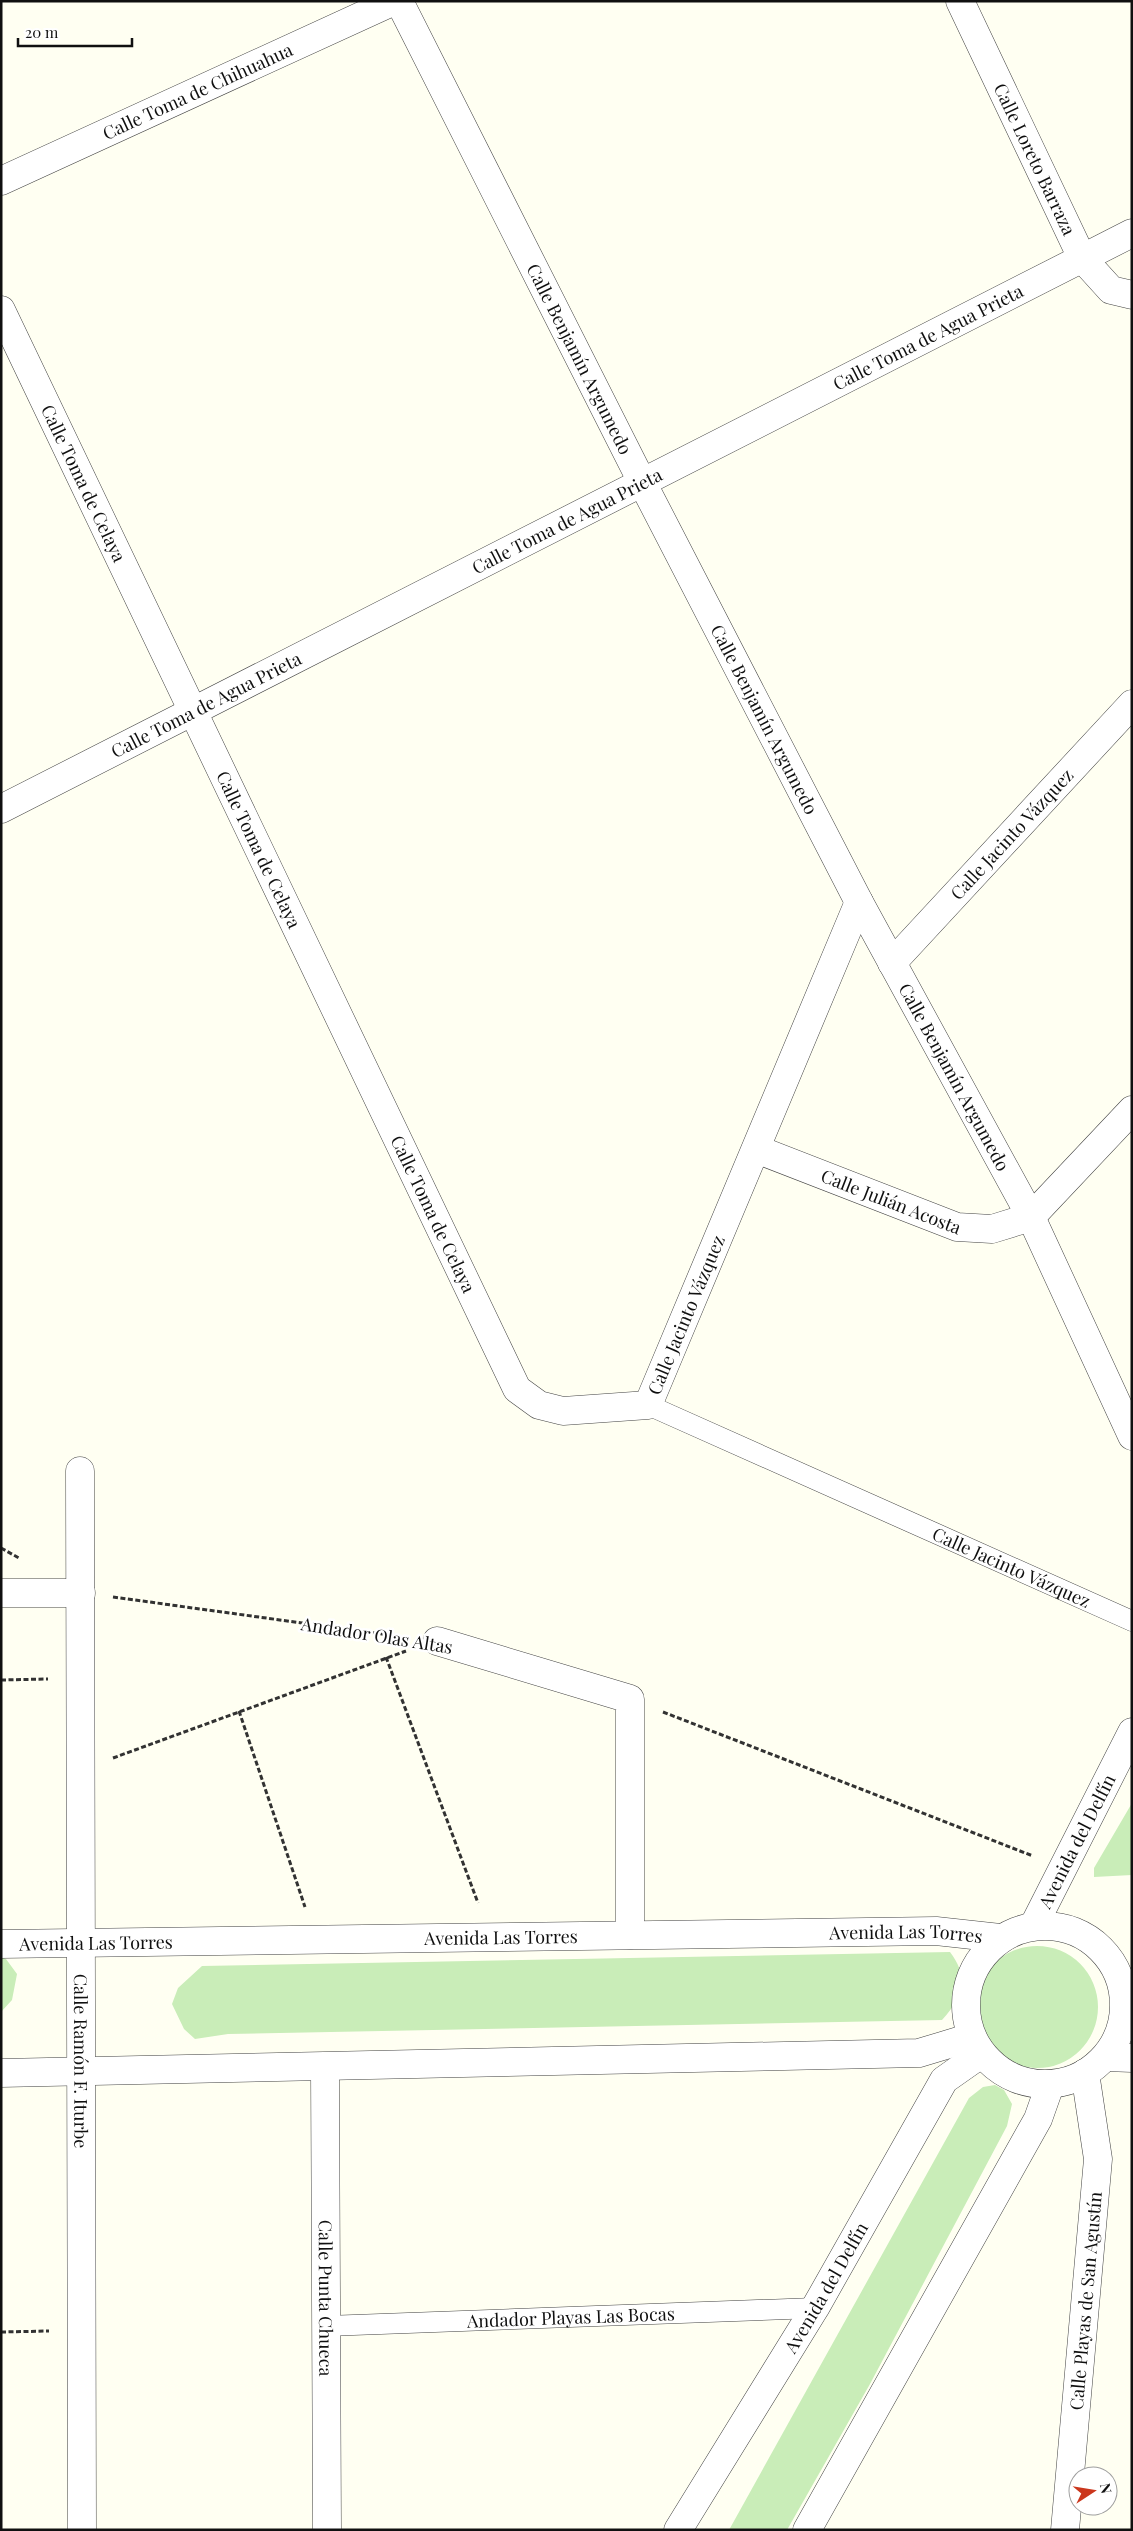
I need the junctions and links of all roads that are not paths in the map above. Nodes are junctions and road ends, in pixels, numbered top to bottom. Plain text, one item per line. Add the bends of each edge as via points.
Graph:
1 (394, 1) edge
2 (399, 1) edge
3 (960, 1) edge
4 (1, 181) edge
5 (1132, 233) edge
6 (1082, 258) junction
7 (1132, 295) edge
8 (1, 310) edge
9 (642, 482) junction
10 (1132, 704) edge
11 (193, 712) junction
12 (1, 808) edge
13 (859, 902) junction
14 (892, 963) junction
15 (1132, 1110) edge
16 (756, 1148) junction
17 (1031, 1217) junction
18 (648, 1405) junction
19 (1132, 1436) edge
20 (80, 1471) dead end
21 (1, 1592) edge
22 (81, 1593) junction
23 (1132, 1621) edge
24 (437, 1641) road end
25 (1132, 1732) edge
26 (1034, 1925) junction
27 (630, 1936) junction
28 (1000, 1938) junction
29 (81, 1943) junction
30 (1, 1944) edge
31 (1122, 1961) edge
32 (976, 2045) junction
33 (1107, 2063) edge
34 (325, 2067) junction
35 (81, 2072) junction
36 (1, 2073) edge
37 (1050, 2085) junction
38 (815, 2308) junction
39 (326, 2326) junction
40 (82, 2530) edge
41 (327, 2530) edge
42 (678, 2530) edge
43 (807, 2530) edge
44 (1065, 2530) edge

1 - 4 street, Calle Toma de Chihuahua
2 - 9 street, Calle Benjamín Argumedo
3 - 6 street, Calle Loreto Barraza
5 - 6 street, Calle Toma de Agua Prieta
6 - 7 street, Calle Loreto Barraza via 1111,290
6 - 9 street, Calle Toma de Agua Prieta
8 - 11 street, Calle Toma de Celaya
9 - 11 street, Calle Toma de Agua Prieta
9 - 13 street, Calle Benjamín Argumedo
10 - 14 street, Calle Jacinto Vázquez
11 - 12 street, Calle Toma de Agua Prieta
11 - 18 street, Calle Toma de Celaya via 517,1389 539,1405 563,1412
13 - 14 street, Calle Benjamín Argumedo
13 - 16 street, Calle Jacinto Vázquez
14 - 17 street, Calle Benjamín Argumedo
15 - 17 street
16 - 17 street, Calle Julián Acosta via 958,1227 992,1229
16 - 18 street, Calle Jacinto Vázquez
17 - 19 street, Calle Benjamín Argumedo
18 - 23 lane, Calle Jacinto Vázquez
20 - 22 street, Calle Ramón F. Iturbe
21 - 22 street
22 - 29 street, Calle Ramón F. Iturbe
24 - 27 street, Andador Olas Altas via 630,1699
25 - 26 street, Avenida del Delfín
26 - 28 street
26 - 31 street via 1062,1926 1087,1936 1108,1955
27 - 28 street, Avenida Las Torres via 936,1931
27 - 29 street, Avenida Las Torres
28 - 32 street via 973,1970 966,1990 966,2011
29 - 30 street, Avenida Las Torres
29 - 35 street, Calle Ramón F. Iturbe
31 - 33 street via 1120,1979 1125,2006 1121,2028
32 - 34 street via 919,2053
32 - 37 street via 1007,2075 1028,2083
32 - 38 street, Avenida del Delfín via 944,2080
33 - 37 street via 1071,2080
33 - 44 street, Calle Playas de San Agustín
34 - 35 street
34 - 39 street, Calle Punta Chueca
35 - 36 street
35 - 40 street, Calle Ramón F. Iturbe
37 - 43 street via 1038,2120
38 - 39 lane, Andador Playas Las Bocas
38 - 42 street, Avenida del Delfín
39 - 41 street, Calle Punta Chueca

